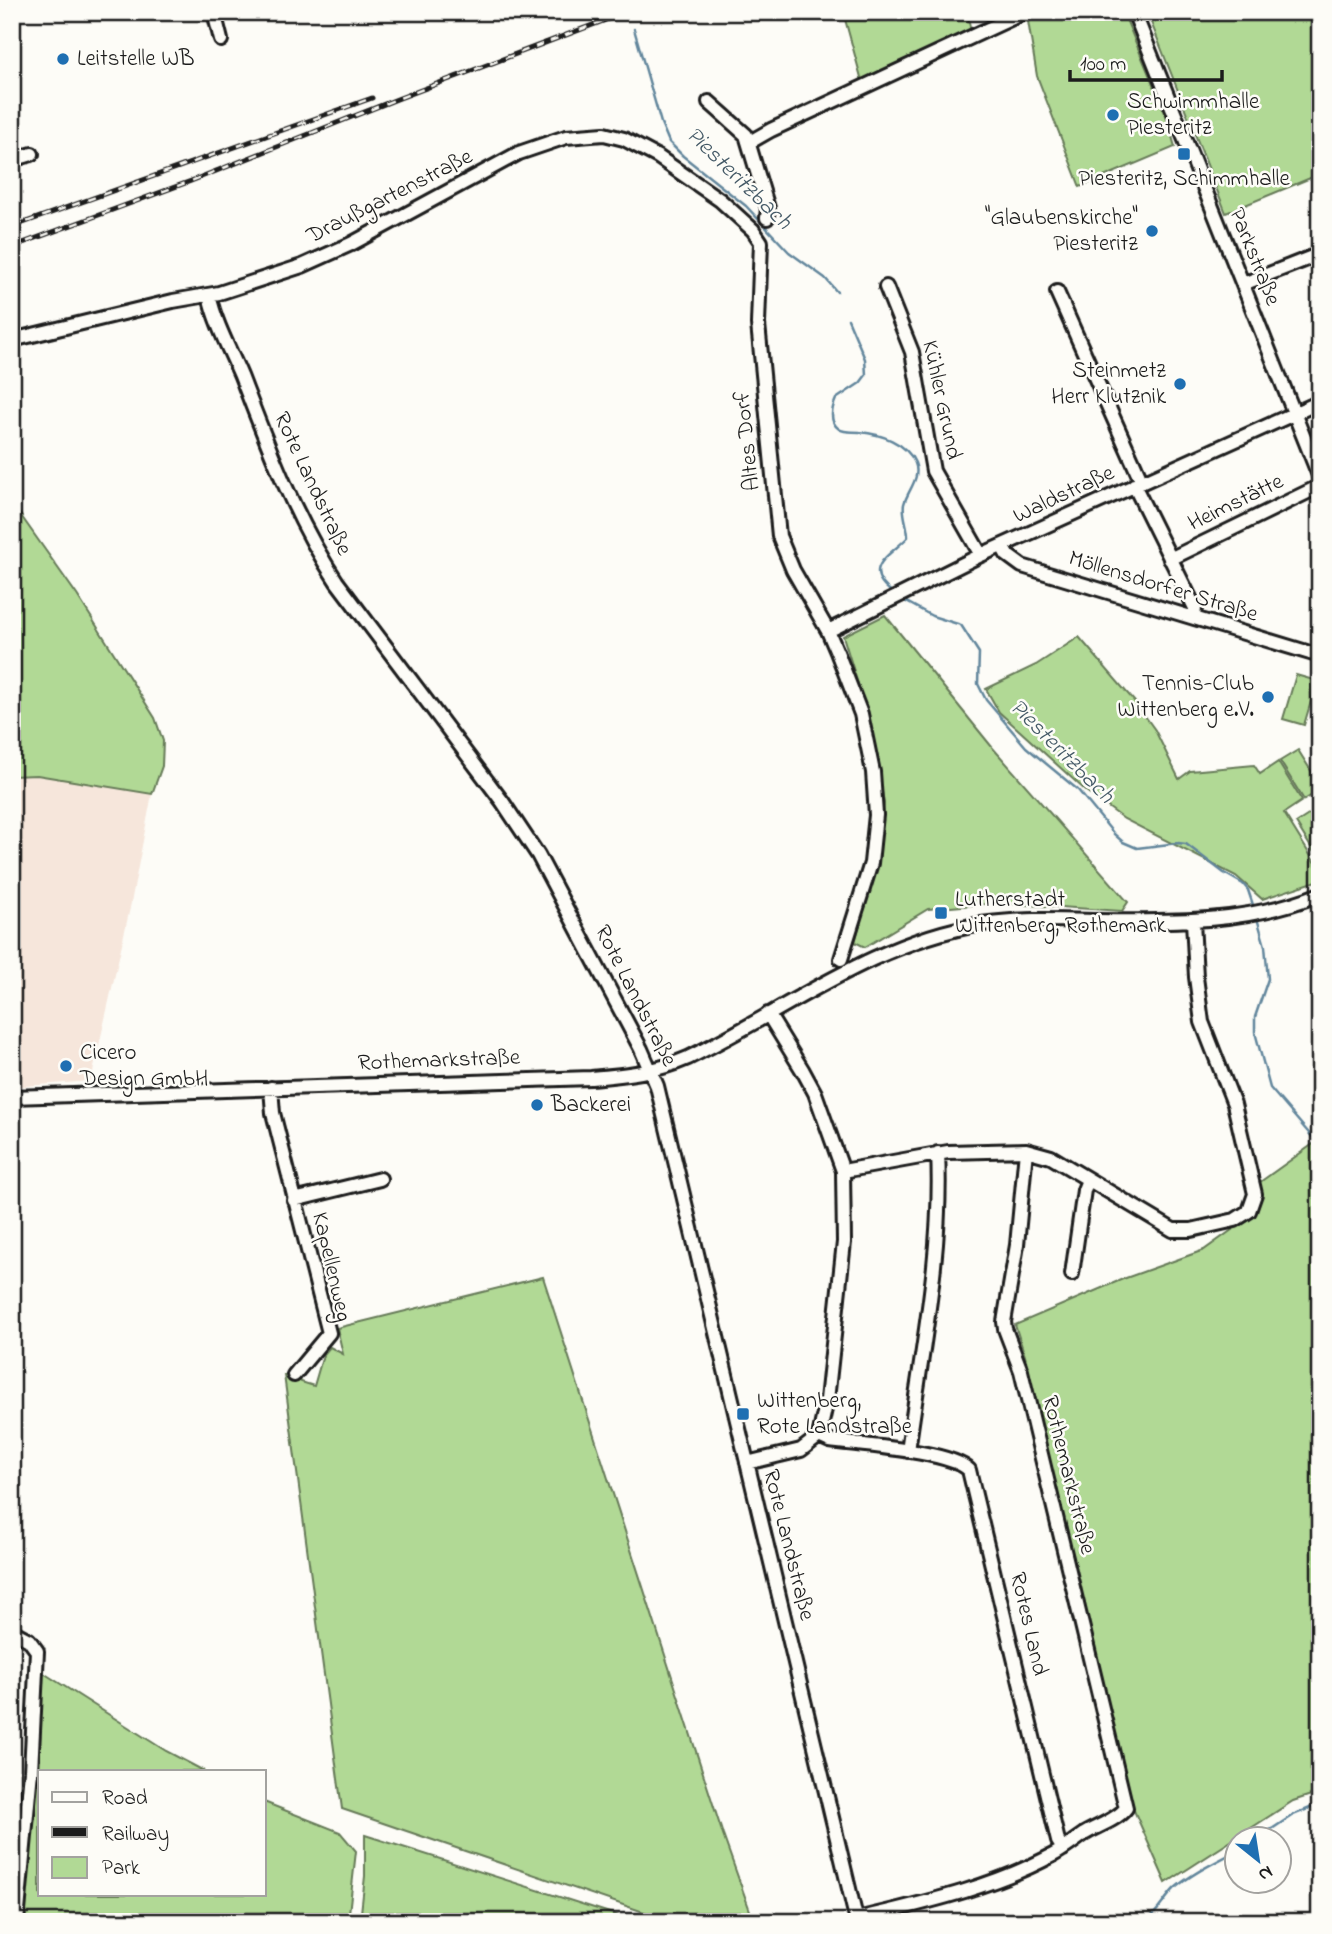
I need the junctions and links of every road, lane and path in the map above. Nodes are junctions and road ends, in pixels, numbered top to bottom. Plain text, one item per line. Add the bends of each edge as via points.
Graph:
1 (214, 12) edge
2 (1025, 12) edge
3 (1134, 12) edge
4 (221, 40) dead end
5 (709, 102) dead end
6 (750, 142) junction
7 (32, 154) dead end
8 (12, 160) edge
9 (767, 218) dead end
10 (757, 236) joint
11 (1320, 254) edge
12 (1243, 285) junction
13 (886, 288) dead end
14 (1057, 292) dead end
15 (209, 296) junction
16 (12, 341) edge
17 (1320, 402) edge
18 (1294, 413) junction
19 (1320, 478) edge
20 (1138, 484) junction
21 (1320, 486) edge
22 (1002, 546) junction
23 (981, 555) junction
24 (1170, 559) junction
25 (1194, 618) junction
26 (828, 631) junction
27 (1320, 656) edge
28 (1320, 894) edge
29 (1193, 921) junction
30 (841, 960) dead end
31 (768, 1014) junction
32 (650, 1071) junction
33 (271, 1088) junction
34 (12, 1097) edge
35 (1026, 1150) junction
36 (938, 1153) junction
37 (843, 1171) junction
38 (380, 1179) dead end
39 (1088, 1180) junction
40 (294, 1200) junction
41 (1072, 1274) dead end
42 (294, 1375) dead end
43 (819, 1436) junction
44 (908, 1451) junction
45 (747, 1463) junction
46 (12, 1631) edge
47 (1063, 1849) junction
48 (857, 1920) edge
49 (18, 1922) edge

1 - 4 street
2 - 6 street
3 - 12 street, Parkstraße
5 - 6 street
6 - 9 street
7 - 8 street
10 - 15 street, Draußgartenstraße via 720,200 645,149 615,136 581,134 519,153 326,256
10 - 26 street, Altes Dorf via 762,248 759,340 779,536
11 - 12 street
12 - 18 street, Parkstraße
13 - 23 street, Kühler Grund via 912,352 933,471
14 - 20 street, Heimstätte
15 - 16 street, Draußgartenstraße
15 - 32 street, Rote Landstraße via 301,520 323,561 532,845
17 - 18 street, Waldstraße
18 - 19 street, Parkstraße
18 - 20 street, Waldstraße
20 - 22 street, Waldstraße
20 - 24 street, Heimstätte
21 - 24 street, Heimstätte
22 - 23 street, Waldstraße
22 - 25 street, Möllensdorfer Straße via 1022,566
23 - 26 street, Waldstraße
24 - 25 street, Heimstätte via 1195,608
25 - 27 street, Möllensdorfer Straße
26 - 30 street via 861,713 875,796 869,875
28 - 29 street, Rothemarkstraße via 1265,911
29 - 31 street, Rothemarkstraße via 1019,921 948,931 878,955
29 - 39 street via 1202,1022 1234,1104 1254,1183 1254,1203 1244,1216 1181,1231 1166,1227
31 - 32 street, Rothemarkstraße via 698,1053
31 - 37 street via 812,1087
32 - 33 street, Rothemarkstraße via 591,1078
32 - 45 street, Rote Landstraße
33 - 34 street, Rothemarkstraße
33 - 40 street, Kapellenweg
35 - 36 street
35 - 39 street via 1051,1157
35 - 47 street, Rothemarkstraße via 1004,1322 1021,1371 1126,1808
36 - 37 street
36 - 44 street via 936,1233
37 - 43 street via 844,1242
38 - 40 street, Kapellenweg
39 - 41 street
40 - 42 street, Kapellenweg via 329,1333
43 - 44 street, Rotes Land
43 - 45 street via 801,1450
44 - 47 street, Rotes Land via 960,1463 971,1475
45 - 48 street, Rote Landstraße
46 - 49 street via 29,1640 37,1651
47 - 48 street via 950,1896

